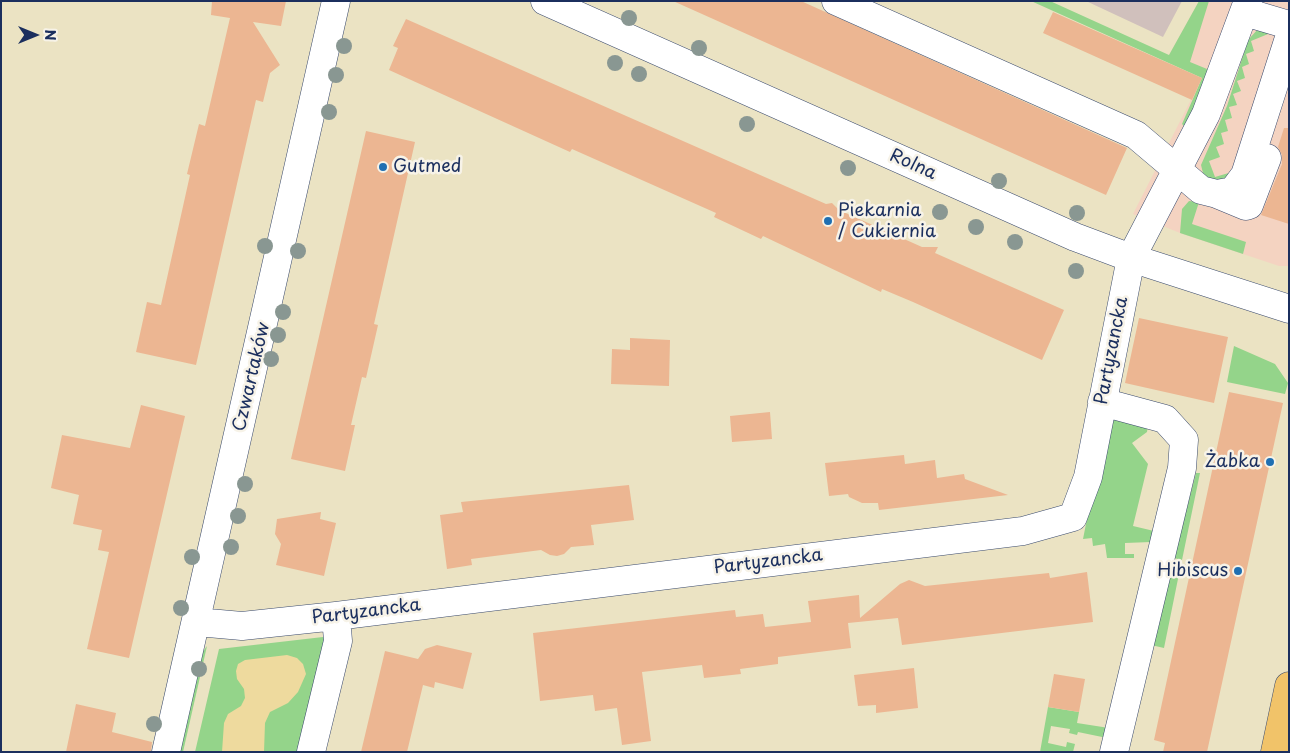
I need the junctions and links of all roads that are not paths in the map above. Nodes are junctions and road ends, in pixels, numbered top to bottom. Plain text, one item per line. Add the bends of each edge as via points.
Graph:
1 (336, 1) edge
2 (544, 1) edge
3 (836, 1) edge
4 (1247, 7) edge
5 (1289, 25) edge
6 (1289, 38) edge
7 (1289, 90) edge
8 (1176, 170) junction
9 (1217, 194) junction
10 (1130, 258) junction
11 (1289, 309) edge
12 (1102, 402) junction
13 (336, 616) junction
14 (197, 622) junction
15 (1289, 686) edge
16 (166, 752) edge
17 (311, 752) edge
18 (1114, 752) edge
19 (1275, 752) edge

1 - 14 street, Czwartaków
2 - 10 street, Rolna via 998,203
3 - 8 street via 1136,135
4 - 5 street
4 - 8 street, Partyzancka via 1206,114
6 - 9 street via 1245,176 1233,191
7 - 9 street via 1252,201 1246,206
8 - 9 street via 1201,190
8 - 10 street, Partyzancka
10 - 11 street, Rolna
10 - 12 street, Partyzancka
12 - 13 street, Partyzancka via 1088,476 1073,517 1023,531
12 - 18 street via 1165,419 1184,440 1182,468
13 - 14 street, Partyzancka via 242,626
13 - 17 street via 338,642
14 - 16 street, Czwartaków
15 - 19 main road

